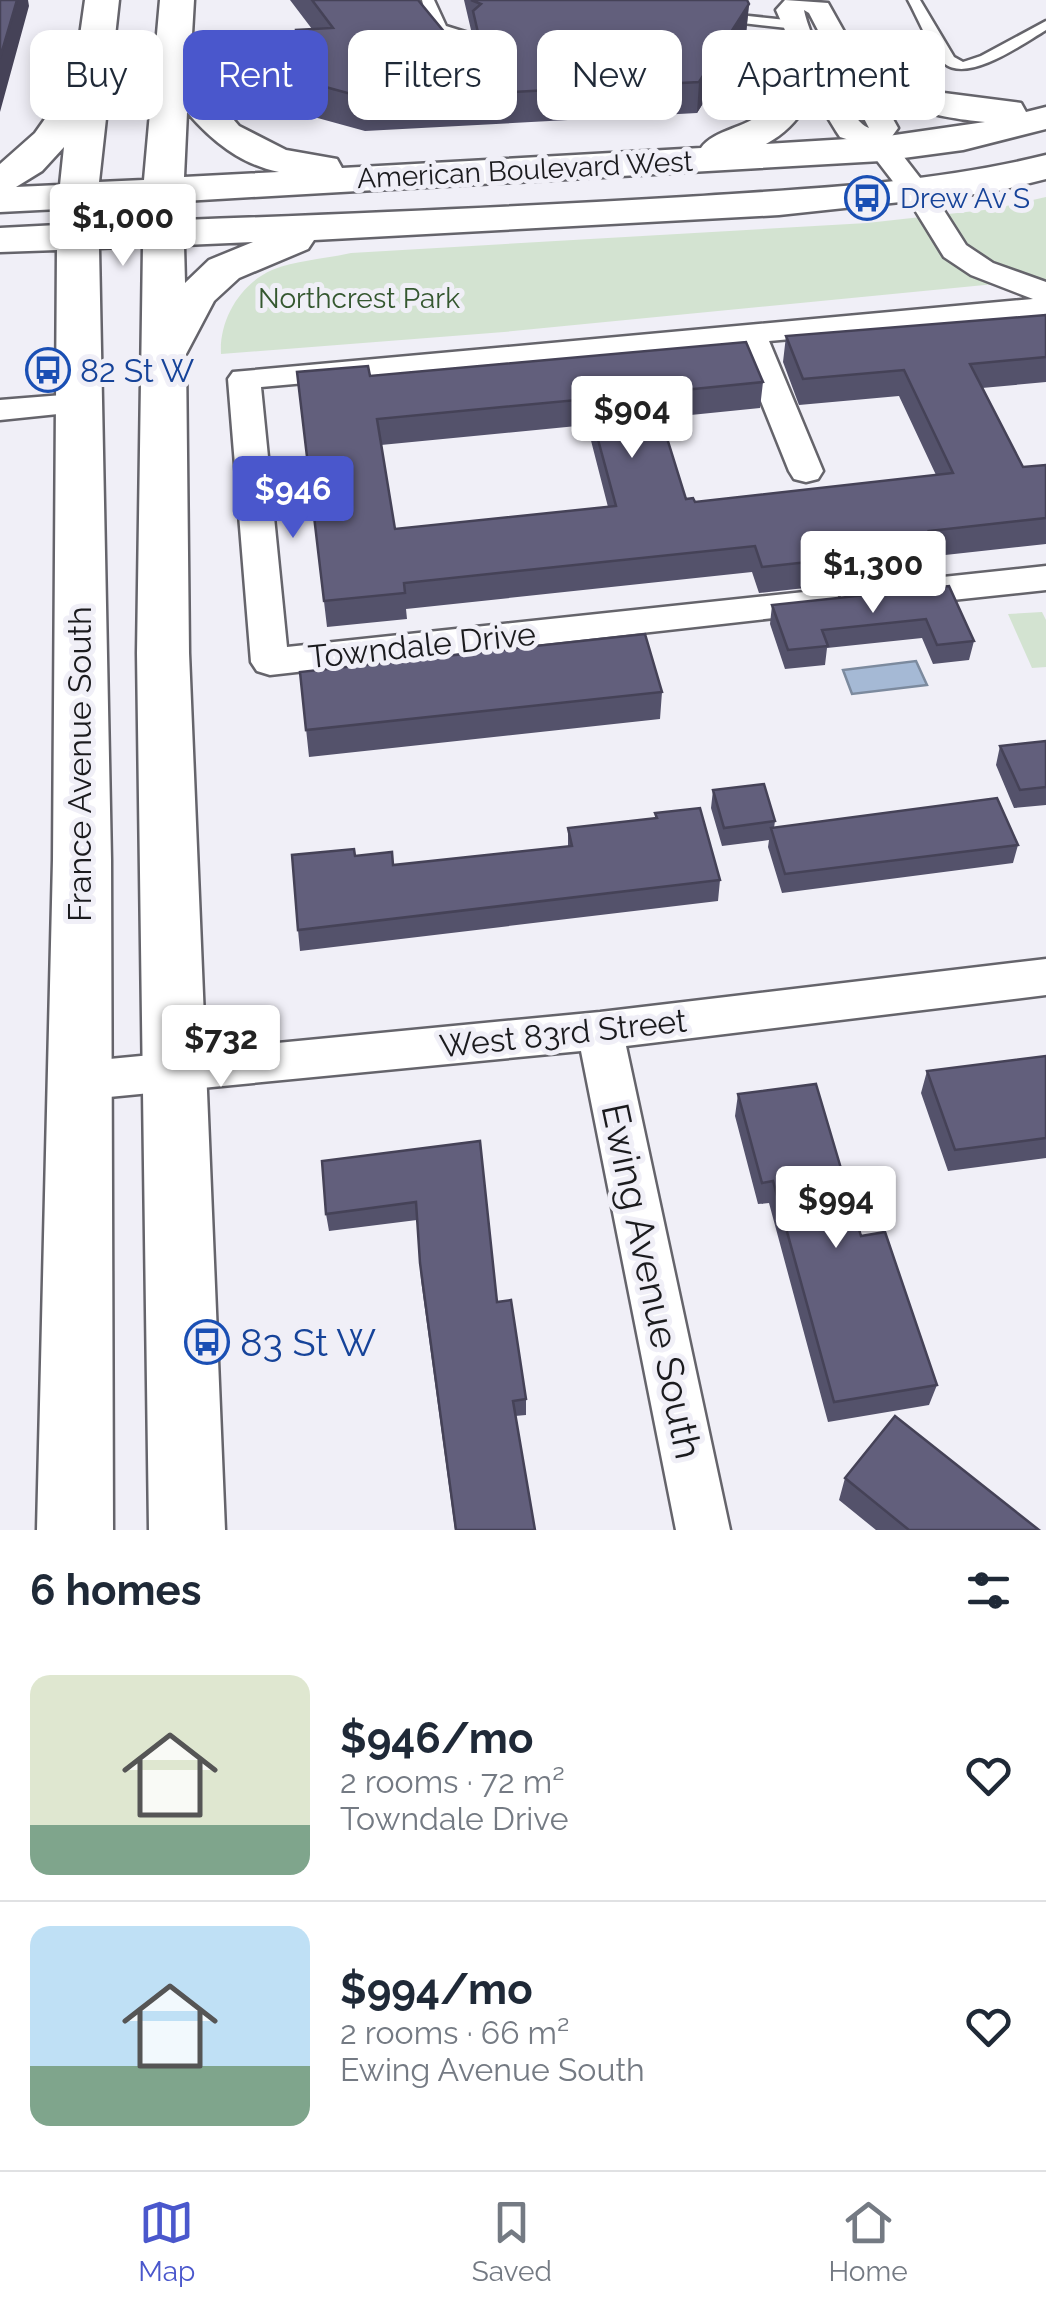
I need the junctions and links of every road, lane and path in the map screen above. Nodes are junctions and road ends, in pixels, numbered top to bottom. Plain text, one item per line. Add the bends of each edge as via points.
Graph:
1 (102, 0) edge
2 (177, 0) edge
3 (428, 0) edge
4 (914, 0) edge
5 (740, 19) edge
6 (802, 20) edge
7 (1046, 25) edge
8 (98, 30) edge
9 (440, 30) edge
10 (831, 30) edge
11 (171, 70) junction
12 (945, 106) edge
13 (1046, 110) edge
14 (1046, 118) edge
15 (64, 120) edge
16 (88, 120) edge
17 (880, 120) edge
18 (878, 144) junction
19 (681, 161) junction
20 (1046, 168) edge
21 (390, 178) junction
22 (0, 180) edge
23 (916, 190) junction
24 (0, 200) edge
25 (164, 211) junction
26 (80, 215) junction
27 (328, 228) junction
28 (0, 240) edge
29 (956, 251) junction
30 (0, 252) edge
31 (1046, 293) edge
32 (1046, 307) edge
33 (912, 320) junction
34 (76, 333) junction
35 (750, 335) junction
36 (164, 355) junction
37 (75, 404) junction
38 (0, 410) edge
39 (806, 470) dead end
40 (1046, 578) edge
41 (1046, 977) edge
42 (600, 1031) junction
43 (174, 1071) junction
44 (78, 1082) junction
45 (75, 1530) edge
46 (187, 1530) edge
47 (704, 1530) edge

1 - 8 main road, France Avenue South
2 - 11 main road
3 - 9 lane
4 - 7 lane via 949,60 962,66
5 - 6 lane
6 - 10 street via 819,8
6 - 18 street via 827,95 850,132
6 - 19 main road via 800,89 780,122
11 - 21 main road via 226,134 276,160
11 - 25 main road
12 - 13 main road
14 - 18 main road, American Boulevard West via 963,139
15 - 22 main road via 50,144
16 - 26 main road, France Avenue South
17 - 18 street
18 - 19 main road, American Boulevard West
18 - 23 street
19 - 21 main road, American Boulevard West
20 - 23 main road, American Boulevard West
21 - 25 main road, American Boulevard West
23 - 27 main road, American Boulevard West
23 - 29 street
24 - 26 main road, American Boulevard West
25 - 26 main road, American Boulevard West
25 - 27 main road, American Boulevard West
25 - 36 main road
26 - 28 main road, American Boulevard West
26 - 34 main road, France Avenue South
27 - 36 main road via 224,269 196,295
29 - 31 street via 982,269
29 - 33 street via 956,273 946,291
30 - 34 main road via 41,270
32 - 33 street, Towndale Drive
33 - 35 street, Towndale Drive
34 - 37 main road, France Avenue South
35 - 39 street
35 - 40 street, Towndale Drive via 244,379 270,662
36 - 43 main road via 163,653
37 - 38 street
37 - 44 main road, France Avenue South
41 - 42 street, West 83rd Street
42 - 43 street, West 83rd Street
42 - 47 street, Ewing Avenue South
43 - 44 street, West 83rd Street
43 - 46 main road
44 - 45 main road, France Avenue South

